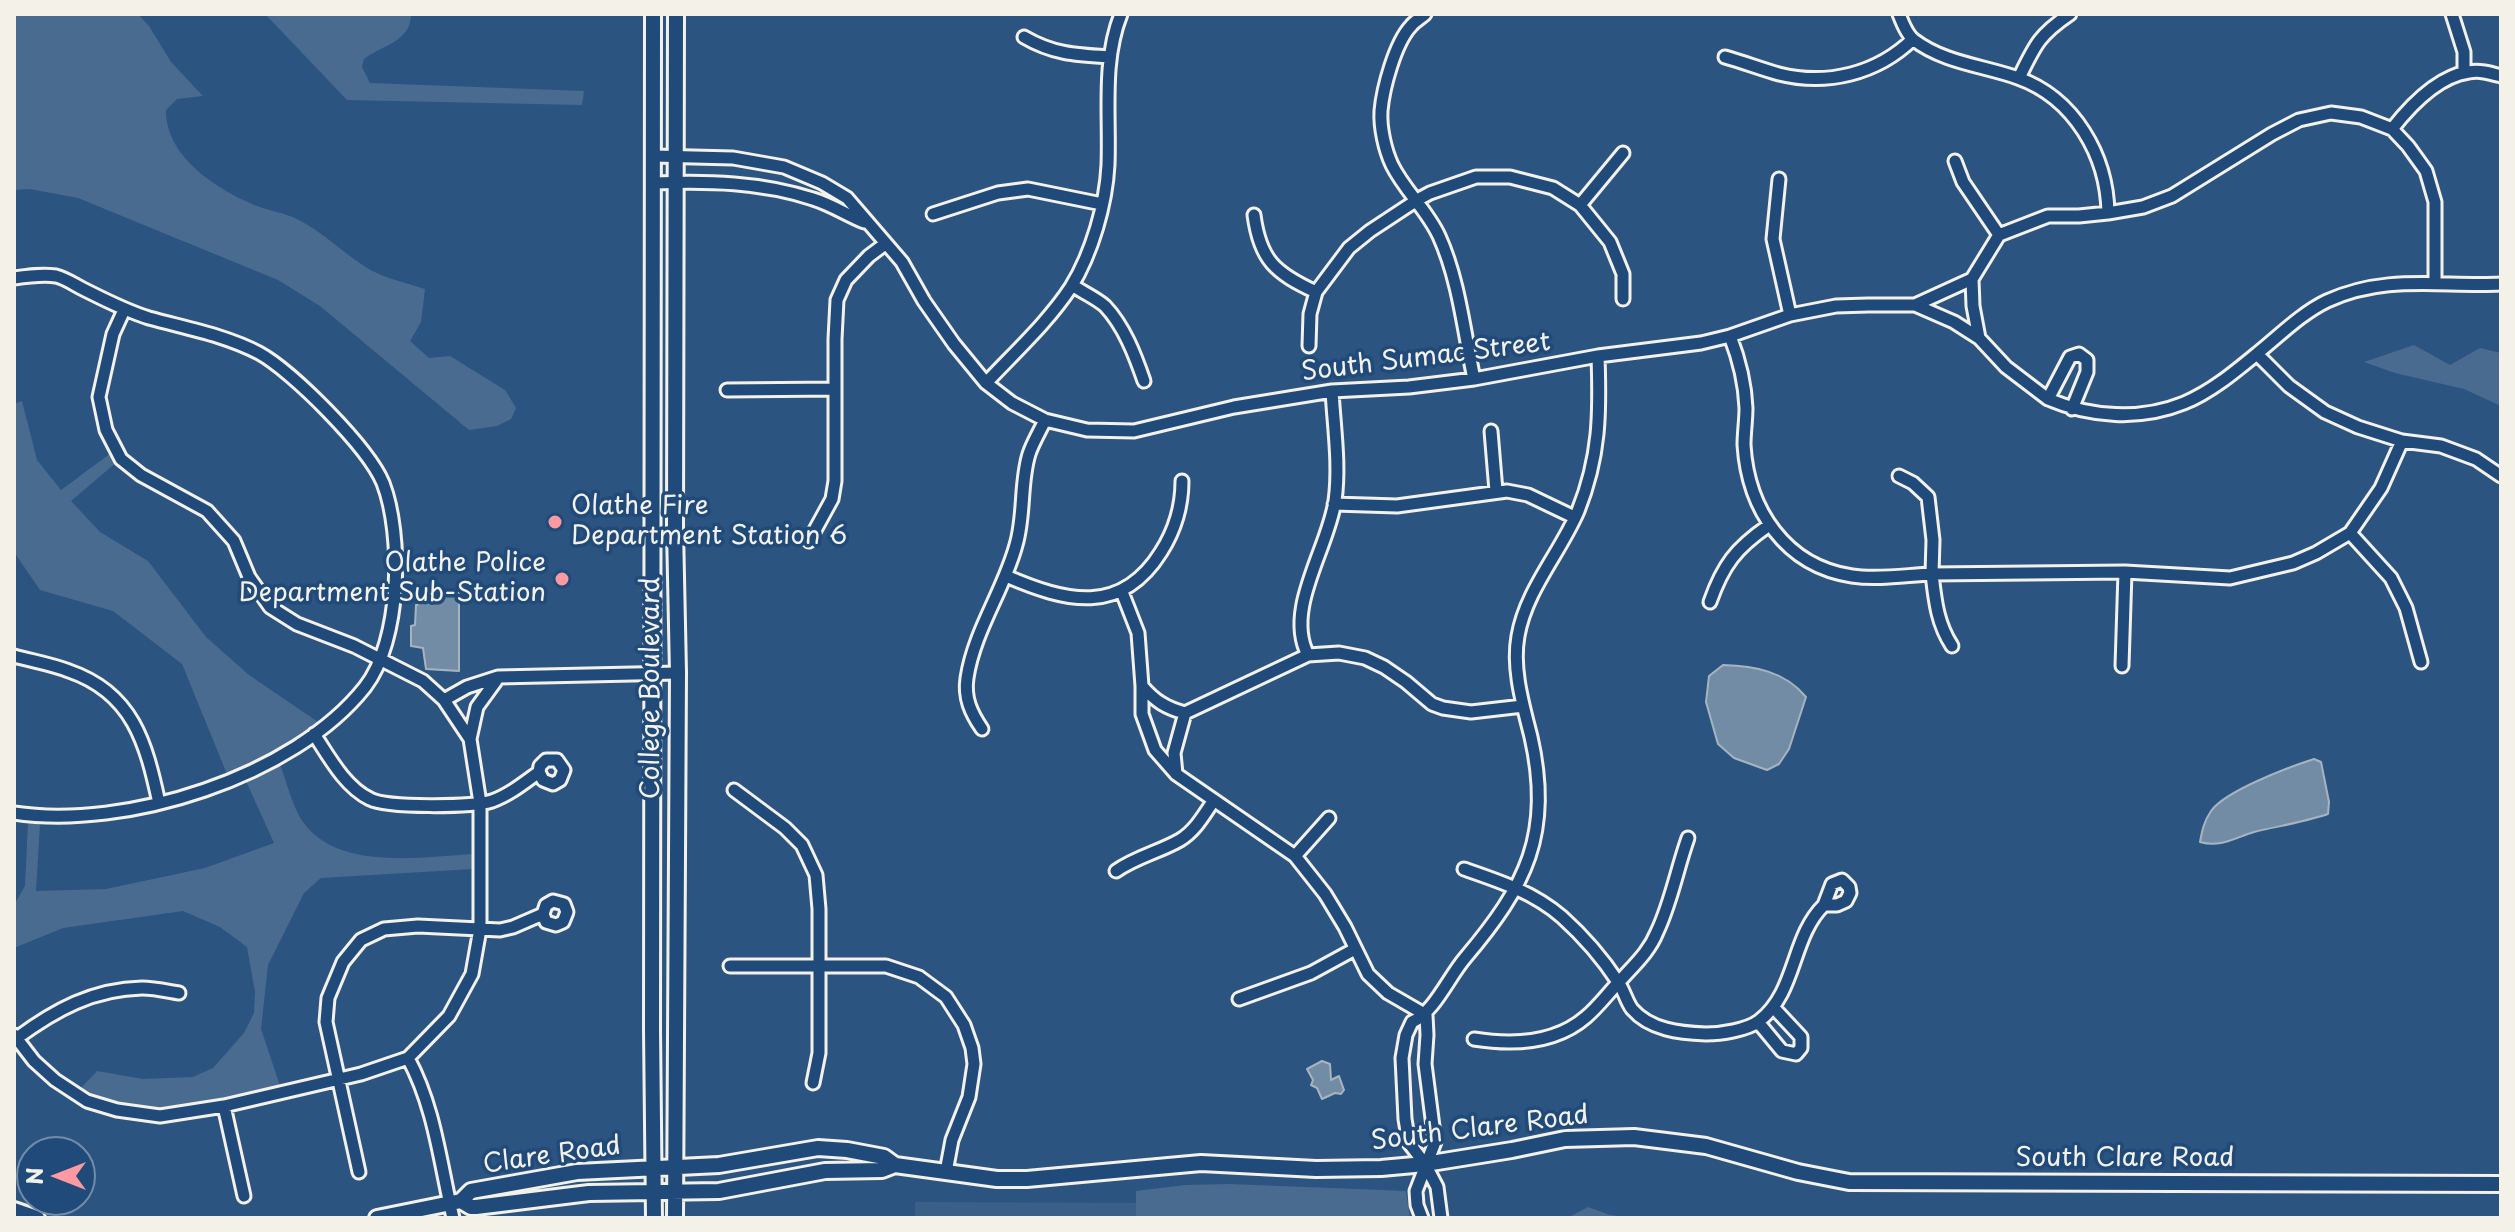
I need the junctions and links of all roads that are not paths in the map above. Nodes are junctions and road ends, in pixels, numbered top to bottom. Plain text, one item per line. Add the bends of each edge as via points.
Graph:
1 (653, 14) edge
2 (676, 14) edge
3 (1121, 14) edge
4 (1425, 14) edge
5 (1899, 14) edge
6 (2070, 14) edge
7 (2452, 14) edge
8 (1024, 37) dead end
9 (1913, 39) junction
10 (1109, 57) junction
11 (1725, 57) dead end
12 (2464, 72) junction
13 (2501, 76) edge
14 (2019, 78) junction
15 (2392, 129) junction
16 (1623, 153) dead end
17 (654, 156) junction
18 (677, 156) junction
19 (1955, 161) dead end
20 (1779, 179) dead end
21 (676, 182) junction
22 (654, 183) junction
23 (1417, 200) junction
24 (1102, 204) junction
25 (1580, 205) junction
26 (2108, 213) junction
27 (933, 214) dead end
28 (1254, 215) dead end
29 (868, 224) junction
30 (1999, 235) junction
31 (885, 244) junction
32 (14, 278) edge
33 (1972, 279) junction
34 (2435, 282) junction
35 (2501, 284) edge
36 (1072, 285) junction
37 (1316, 292) junction
38 (1623, 299) dead end
39 (1915, 305) junction
40 (124, 310) junction
41 (1790, 315) junction
42 (1730, 336) junction
43 (1979, 338) junction
44 (1309, 346) dead end
45 (2257, 354) junction
46 (1598, 356) junction
47 (1474, 379) junction
48 (1144, 381) dead end
49 (986, 383) junction
50 (835, 389) junction
51 (727, 390) dead end
52 (1332, 391) junction
53 (2048, 399) junction
54 (2072, 409) junction
55 (1045, 420) junction
56 (1491, 431) dead end
57 (2402, 441) junction
58 (1899, 476) dead end
59 (2501, 476) edge
60 (1182, 481) dead end
61 (1496, 491) junction
62 (1334, 504) junction
63 (1574, 517) junction
64 (1768, 526) junction
65 (2350, 533) junction
66 (809, 541) dead end
67 (2125, 572) junction
68 (1932, 574) junction
69 (1006, 576) junction
70 (1122, 592) junction
71 (1710, 602) dead end
72 (1952, 646) dead end
73 (1308, 655) junction
74 (14, 656) edge
75 (379, 659) junction
76 (2421, 662) dead end
77 (2122, 666) dead end
78 (653, 673) junction
79 (678, 673) junction
80 (498, 677) junction
81 (1142, 686) junction
82 (444, 700) junction
83 (1523, 706) junction
84 (1185, 713) junction
85 (982, 729) dead end
86 (314, 734) junction
87 (470, 739) junction
88 (539, 772) dead end
89 (1176, 774) junction
90 (734, 790) dead end
91 (1214, 800) junction
92 (159, 803) junction
93 (480, 803) junction
94 (14, 813) edge
95 (1329, 818) dead end
96 (1688, 838) dead end
97 (1295, 856) junction
98 (1464, 869) dead end
99 (1116, 871) dead end
100 (1516, 887) junction
101 (1824, 905) dead end
102 (543, 914) dead end
103 (480, 929) junction
104 (1355, 949) junction
105 (819, 965) junction
106 (730, 966) dead end
107 (1618, 982) junction
108 (179, 993) dead end
109 (1239, 999) dead end
110 (1773, 1007) junction
111 (1426, 1015) junction
112 (1758, 1022) junction
113 (15, 1037) edge
114 (1474, 1039) dead end
115 (408, 1058) junction
116 (338, 1079) junction
117 (813, 1083) dead end
118 (224, 1106) junction
119 (1425, 1164) junction
120 (895, 1165) junction
121 (675, 1166) junction
122 (654, 1168) junction
123 (359, 1172) dead end
124 (946, 1172) junction
125 (2501, 1184) edge
126 (655, 1192) junction
127 (675, 1192) junction
128 (244, 1196) dead end
129 (454, 1207) edge
130 (14, 1210) edge
131 (37, 1218) edge
132 (377, 1218) edge
133 (654, 1218) edge
134 (675, 1218) edge
135 (1422, 1218) edge
136 (1441, 1218) edge

1 - 17 street, College Boulevard
2 - 18 street, College Boulevard
3 - 10 street
4 - 23 street via 1402,38 1381,113 1392,165
5 - 9 street
6 - 14 street via 2048,29
7 - 12 street via 2464,52
8 - 10 street via 1064,54
9 - 11 street via 1867,70 1837,78 1778,74
9 - 14 street via 1950,58
10 - 24 street via 1108,168
12 - 13 street
12 - 15 street via 2416,101
14 - 26 street via 2041,88 2080,124 2103,176
15 - 26 street via 2331,113 2299,120 2172,196
15 - 34 street via 2426,171 2435,202
16 - 25 street
17 - 18 street, South Sumac Street
17 - 22 street, College Boulevard
18 - 21 street, College Boulevard
18 - 29 street, South Sumac Street via 784,167 847,198
19 - 30 street
20 - 41 street via 1773,239
21 - 22 street, South Sumac Street
21 - 29 street, South Sumac Street via 783,190
21 - 79 street, College Boulevard
22 - 78 street, College Boulevard
23 - 25 street via 1476,177 1510,177 1553,188
23 - 37 street via 1349,248
23 - 47 street via 1451,265
24 - 27 street via 1028,189
24 - 36 street
25 - 38 street via 1610,242 1623,274
26 - 30 street via 2048,216
28 - 37 street via 1265,257
29 - 31 street, South Sumac Street
30 - 33 street
31 - 49 street, South Sumac Street
31 - 50 street via 846,280 837,300
32 - 40 street via 58,276
33 - 39 street
33 - 43 street
34 - 35 street, South Sumac Street
34 - 45 street, South Sumac Street via 2369,286 2326,302
36 - 48 street via 1103,304 1117,322
36 - 49 street
37 - 44 street
39 - 41 street, South Sumac Street via 1836,306
39 - 43 street, South Sumac Street
40 - 75 street via 99,397 106,430 121,459 207,511 234,541 249,577 270,607
40 - 75 street via 259,353 292,376 360,446 382,481 394,523 394,605
41 - 42 street, South Sumac Street
42 - 46 street, South Sumac Street
42 - 64 street via 1744,383 1747,467 1754,499
43 - 53 street, South Sumac Street
45 - 54 street, South Sumac Street via 2183,404 2138,415
45 - 57 street via 2325,412
46 - 47 street, South Sumac Street
46 - 63 street via 1599,428
47 - 52 street, South Sumac Street
49 - 55 street, South Sumac Street
50 - 51 street
50 - 66 street via 832,499
52 - 55 street, South Sumac Street via 1134,431 1087,430
52 - 62 street
53 - 54 street, South Sumac Street
53 - 54 street via 2070,357 2079,354 2087,360 2087,372
55 - 69 street via 1030,452 1022,518
56 - 61 street
57 - 59 street via 2464,454
57 - 65 street via 2381,488
58 - 68 street via 1928,497
60 - 70 street via 1182,501 1170,538 1147,571
61 - 62 street via 1397,506
61 - 63 street via 1528,495
62 - 73 street via 1303,606 1301,631
63 - 83 street via 1522,616 1517,651
64 - 68 street via 1808,560 1831,571 1853,576
64 - 71 street via 1730,557
65 - 67 street via 2293,563 2230,578
65 - 76 street via 2391,578 2406,608
67 - 68 street
67 - 77 street
68 - 72 street via 1941,630
69 - 70 street via 1057,596
69 - 85 street via 967,678 970,712
70 - 81 street via 1138,633
73 - 83 street via 1365,658 1443,708 1471,712
73 - 84 street
74 - 92 street via 80,675 119,703 139,731
75 - 82 street via 423,681
75 - 86 street via 366,685
78 - 79 street
78 - 80 street
78 - 122 street, College Boulevard
79 - 121 street, College Boulevard
80 - 82 street
80 - 87 street via 477,707
81 - 84 street via 1155,701
81 - 89 street via 1147,733
82 - 87 street
83 - 100 street via 1534,752 1538,809 1529,862
84 - 89 street via 1174,753
86 - 92 street via 229,781
86 - 93 street via 349,784 371,800 399,805
87 - 93 street
88 - 93 street via 509,793
89 - 91 street
90 - 105 street via 785,828 810,860 819,891
91 - 97 street
91 - 99 street via 1182,839
92 - 94 street via 78,817
93 - 103 street
95 - 97 street
96 - 107 street via 1658,932 1644,956
97 - 104 street via 1325,894
98 - 100 street
100 - 107 street via 1568,923
100 - 111 street
101 - 110 street via 1807,928
102 - 103 street via 513,927
103 - 115 street via 472,974 449,1016
103 - 116 street via 384,929 361,940 343,962 328,998 326,1022
104 - 109 street via 1311,973
104 - 111 street via 1381,987
105 - 106 street
105 - 117 street via 819,1053
105 - 124 street via 886,966 919,977 955,1010 972,1048 972,1082
107 - 112 street via 1631,1008 1670,1030 1714,1034
107 - 114 street via 1583,1021 1543,1039
108 - 113 street via 143,988 98,994 57,1010
110 - 112 street
110 - 112 street via 1801,1037 1796,1054 1782,1051
111 - 119 street via 1425,1064 1435,1142
111 - 119 street via 1412,1022 1401,1067 1409,1143
113 - 118 street via 55,1080 87,1101 160,1116
115 - 116 street
115 - 129 street via 436,1133
116 - 118 street
116 - 123 street
118 - 128 street
119 - 124 street, South Clare Road via 1316,1169 1201,1163 1027,1179
119 - 125 street, South Clare Road via 1565,1139 1634,1137 1706,1146 1849,1182
119 - 135 street via 1416,1191
119 - 136 street via 1437,1187
120 - 121 street, South Clare Road via 884,1157 818,1148 742,1162
120 - 124 street, South Clare Road
120 - 127 street, South Clare Road via 825,1171 719,1191
121 - 122 street, South Clare Road
121 - 127 street, College Boulevard
122 - 126 street, College Boulevard
122 - 129 street, Clare Road via 562,1175 471,1191
126 - 127 street, South Clare Road
126 - 129 street, Clare Road
126 - 133 street, College Boulevard
127 - 134 street, College Boulevard
129 - 132 street, Clare Road
130 - 131 street

